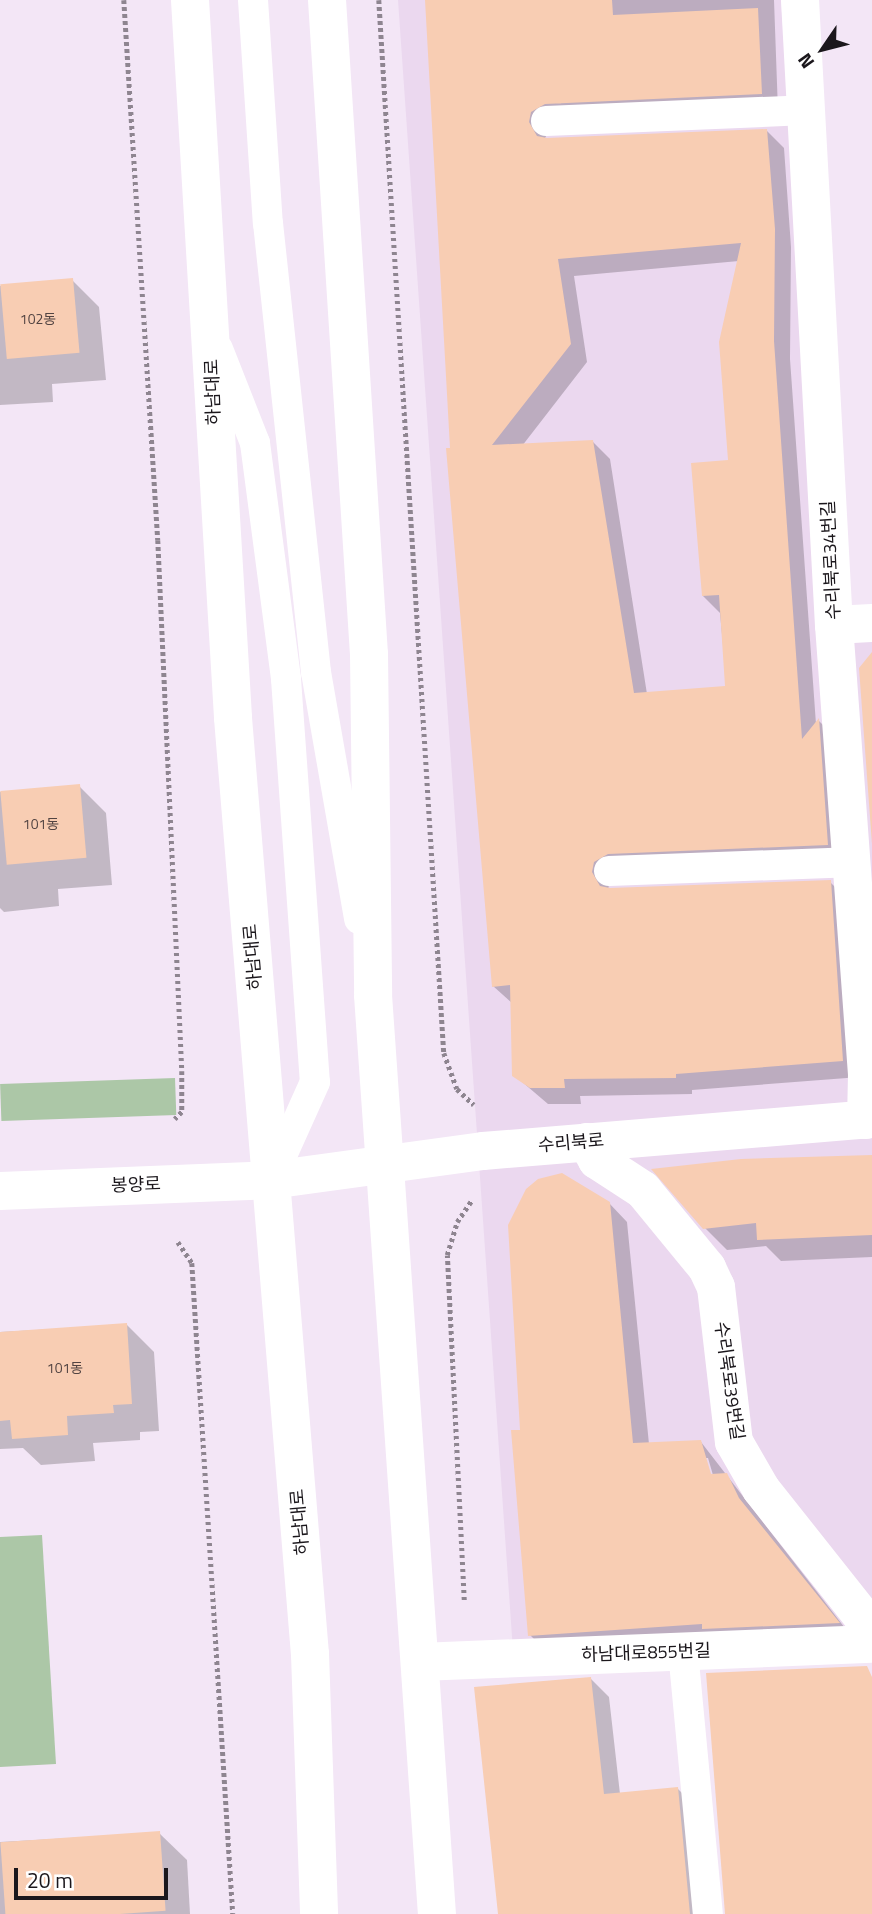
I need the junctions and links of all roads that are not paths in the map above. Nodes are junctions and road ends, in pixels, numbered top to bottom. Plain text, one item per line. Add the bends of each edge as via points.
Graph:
1 (190, 0) edge
2 (253, 0) edge
3 (327, 0) edge
4 (800, 0) edge
5 (806, 110) junction
6 (546, 121) dead end
7 (210, 329) junction
8 (872, 623) edge
9 (834, 625) junction
10 (849, 862) junction
11 (609, 872) dead end
12 (373, 995) junction
13 (869, 1119) edge
14 (586, 1142) junction
15 (382, 1164) junction
16 (271, 1180) junction
17 (0, 1191) edge
18 (872, 1629) edge
19 (872, 1644) edge
20 (683, 1651) junction
21 (420, 1662) junction
22 (319, 1914) edge
23 (437, 1914) edge
24 (708, 1914) edge

1 - 7 main road, 하남대로
2 - 12 lane via 268,223 316,672
3 - 12 main road via 369,654
4 - 5 main road, 수리북로34번길
5 - 6 lane
5 - 9 main road, 수리북로34번길
7 - 16 main road, 하남대로 via 233,718
7 - 16 lane via 255,443 286,680 315,1082
8 - 9 main road
9 - 10 main road, 수리북로34번길
10 - 11 lane
10 - 13 main road, 수리북로34번길
12 - 15 main road
13 - 14 main road, 수리북로
14 - 15 main road, 수리북로
14 - 18 main road, 수리북로39번길 via 597,1160 643,1190 707,1268 716,1287 734,1442 761,1489
15 - 16 main road, 수리북로
15 - 21 main road
16 - 17 main road, 봉양로
16 - 22 main road, 하남대로 via 310,1654
19 - 20 main road, 하남대로855번길
20 - 21 main road, 하남대로855번길
20 - 24 lane
21 - 23 main road

